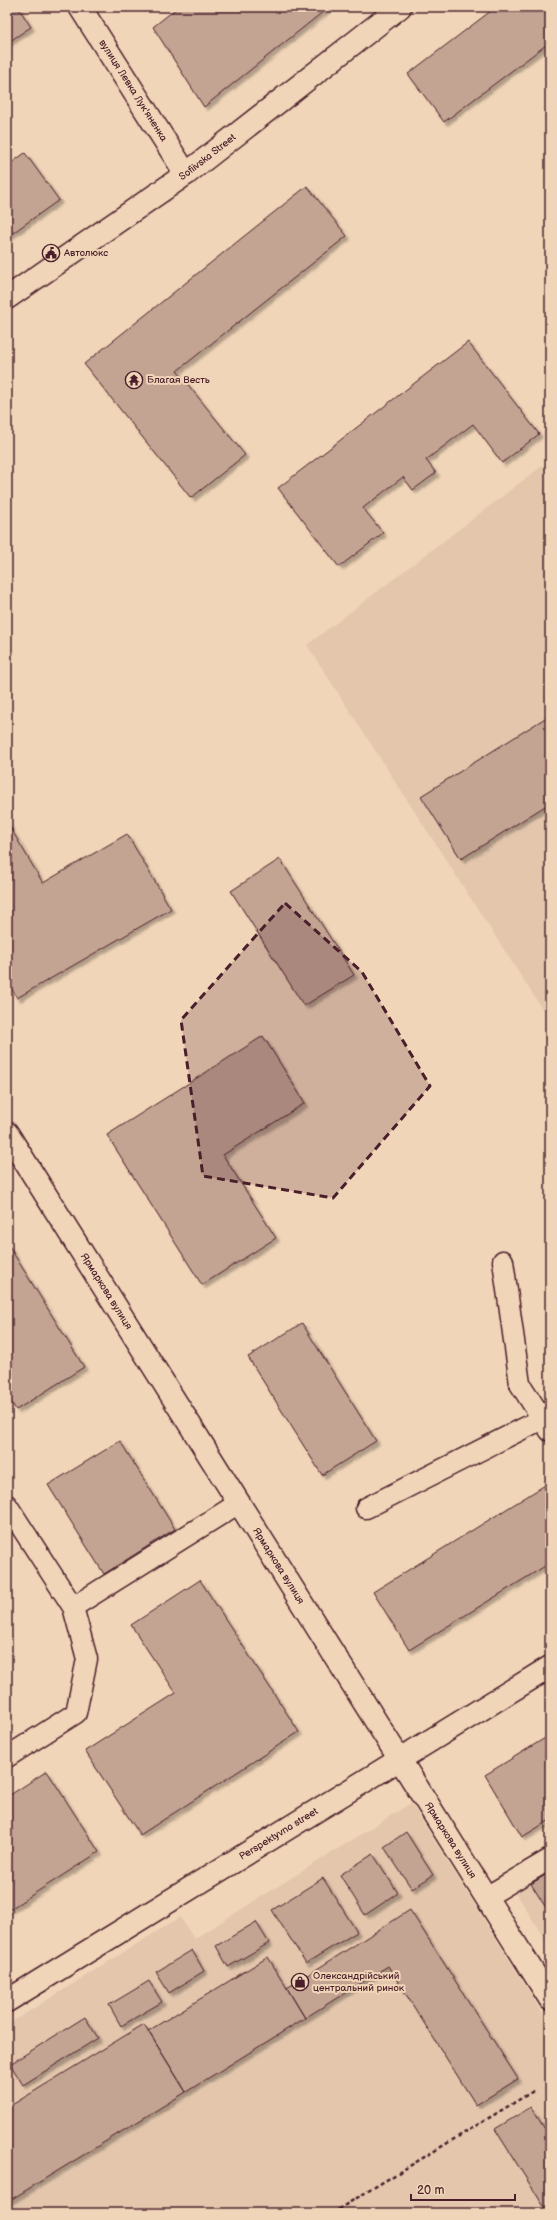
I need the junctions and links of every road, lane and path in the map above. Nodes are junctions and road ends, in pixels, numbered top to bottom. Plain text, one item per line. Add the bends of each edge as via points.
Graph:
1 (80, 7) edge
2 (400, 7) edge
3 (186, 174) junction
4 (7, 298) edge
5 (7, 1133) edge
6 (503, 1261) dead end
7 (547, 1421) edge
8 (239, 1503) junction
9 (7, 1505) edge
10 (366, 1508) dead end
11 (73, 1607) junction
12 (550, 1667) edge
13 (7, 1757) edge
14 (399, 1760) junction
15 (550, 1859) edge
16 (486, 1898) junction
17 (550, 1999) edge
18 (7, 2001) edge
19 (535, 2090) dead end
20 (332, 2213) edge

1 - 3 street, вулиця Левка Лук'яненка
2 - 3 street, Sofiivska Street
3 - 4 street, Sofiivska Street
5 - 8 street, Ярмаркова вулиця
6 - 7 lane via 520,1384
7 - 10 lane
8 - 11 lane
8 - 14 street, Ярмаркова вулиця
9 - 11 lane
11 - 13 lane via 87,1659 76,1714
12 - 14 street, Perspektyvna street
14 - 16 street, Ярмаркова вулиця
14 - 18 street, Perspektyvna street
15 - 16 lane
16 - 17 street, Ярмаркова вулиця
19 - 20 path

